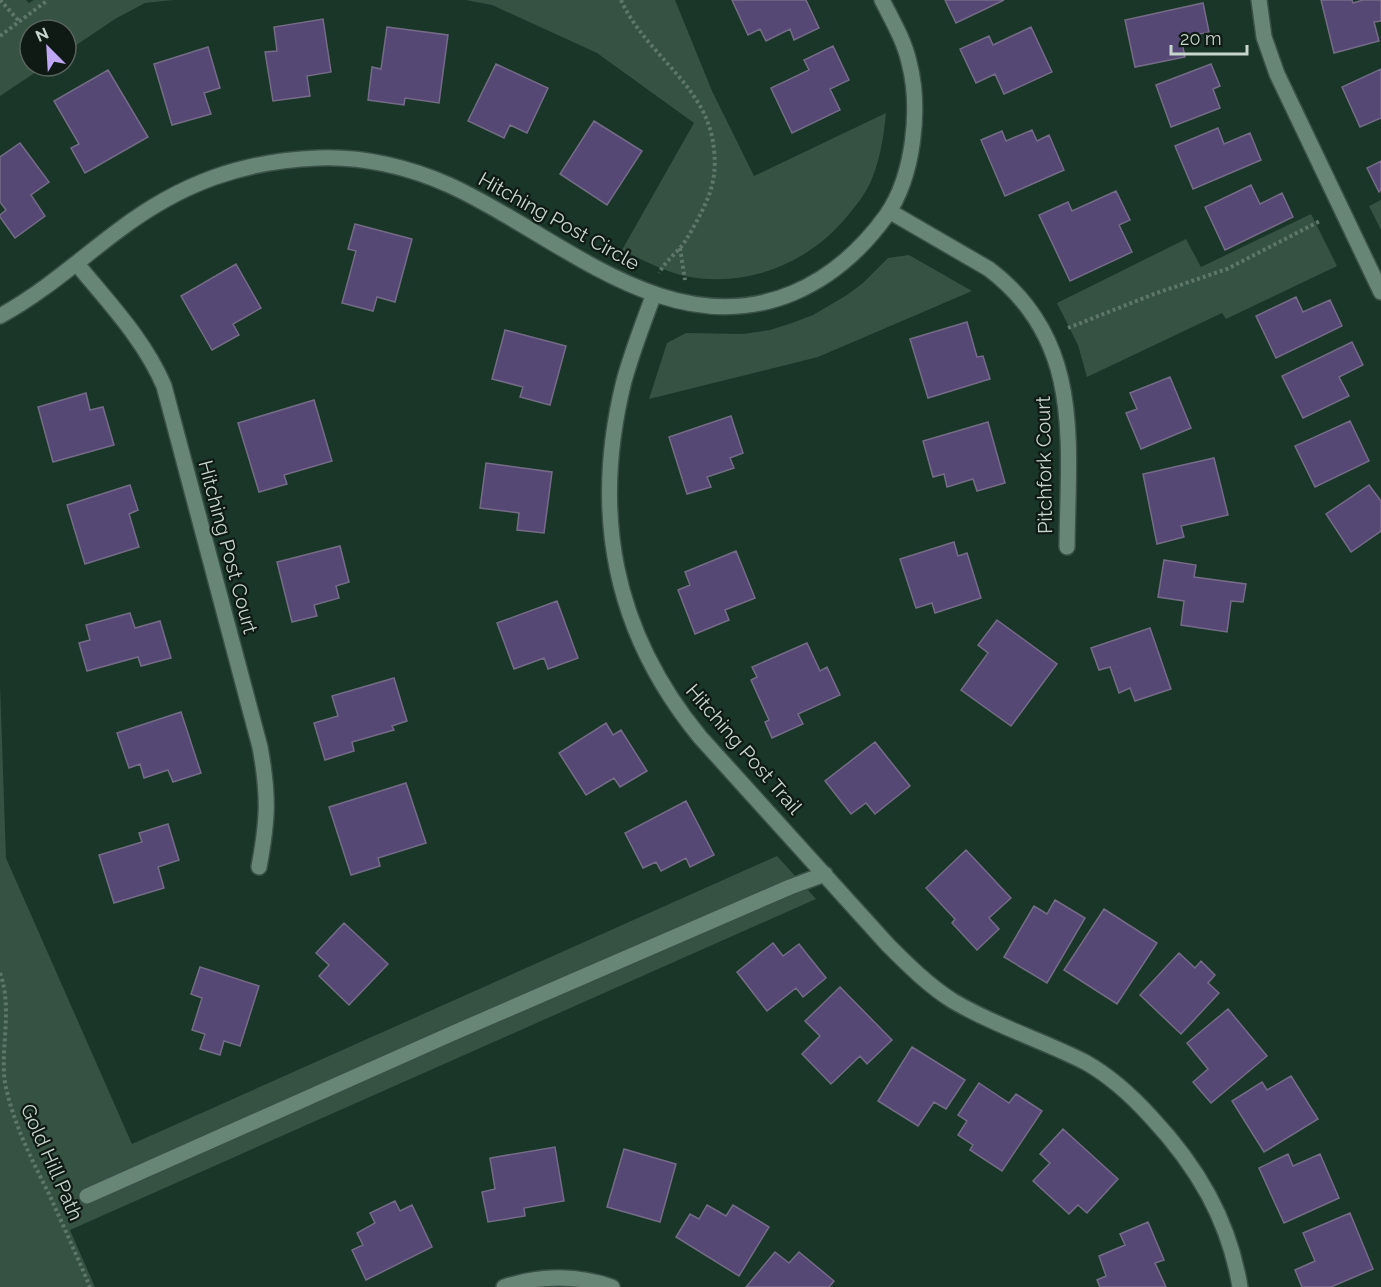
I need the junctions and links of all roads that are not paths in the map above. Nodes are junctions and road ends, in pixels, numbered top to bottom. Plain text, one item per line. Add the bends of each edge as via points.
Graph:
1 (882, 0) edge
2 (1259, 0) edge
3 (890, 211) junction
4 (77, 264) junction
5 (1381, 292) edge
6 (654, 294) junction
7 (0, 316) edge
8 (1067, 547) dead end
9 (259, 867) dead end
10 (825, 874) junction
11 (87, 1196) dead end
12 (504, 1287) edge
13 (612, 1287) edge
14 (1240, 1287) edge

1 - 3 street, Hitching Post Circle via 909,60 914,105 912,146
2 - 5 street via 1264,37 1276,74
3 - 6 street, Hitching Post Circle via 844,262 784,297 725,307 691,304
3 - 8 street, Pitchfork Court via 1004,280 1023,299 1047,338 1063,387 1067,418
4 - 6 street, Hitching Post Circle via 147,210 196,183 250,166 322,158 395,167 446,184
4 - 7 street, Hitching Post Circle
4 - 9 street, Hitching Post Court via 145,350 164,386 263,765 267,825
6 - 10 street, Hitching Post Trail via 625,379 609,478 612,545 627,608 647,656 686,720
10 - 11 street via 462,1029
10 - 14 street, Hitching Post Trail via 888,945 951,1000 1085,1062 1143,1108 1177,1145 1215,1204
12 - 13 street via 555,1277

